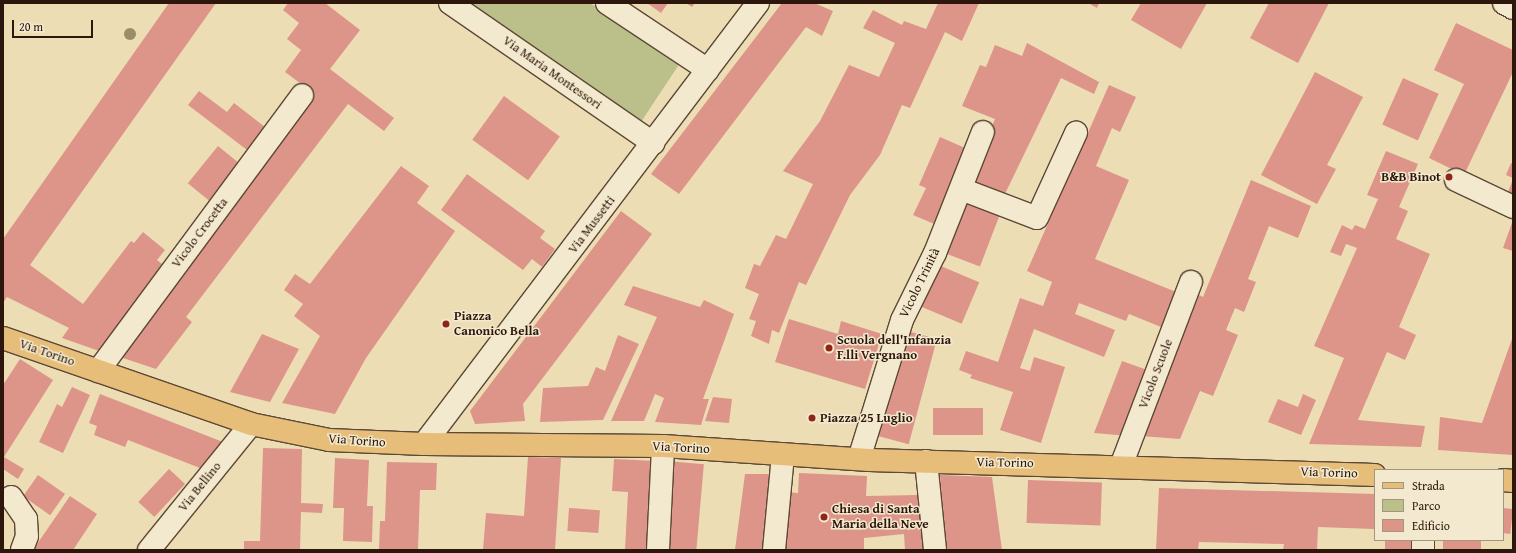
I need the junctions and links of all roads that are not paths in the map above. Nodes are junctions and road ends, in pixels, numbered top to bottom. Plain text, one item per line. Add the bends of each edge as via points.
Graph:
1 (450, 3) edge
2 (607, 3) edge
3 (758, 3) edge
4 (1504, 3) edge
5 (1513, 8) edge
6 (708, 70) junction
7 (302, 95) dead end
8 (984, 132) dead end
9 (1076, 133) dead end
10 (653, 143) junction
11 (1456, 180) dead end
12 (961, 189) junction
13 (1513, 207) edge
14 (1191, 282) dead end
15 (3, 338) edge
16 (98, 371) junction
17 (251, 424) junction
18 (424, 444) junction
19 (663, 446) junction
20 (783, 454) junction
21 (860, 459) junction
22 (926, 461) junction
23 (1121, 466) junction
24 (1374, 475) edge
25 (11, 497) dead end
26 (22, 550) edge
27 (149, 550) edge
28 (658, 550) edge
29 (774, 550) edge
30 (935, 550) edge

1 - 10 street, Via Maria Montessori
2 - 6 street
3 - 6 street, Via Mussetti
4 - 5 street
6 - 10 street, Via Mussetti
7 - 16 street, Vicolo Crocetta
8 - 12 street, Vicolo Trinità
9 - 12 street via 1037,218
10 - 18 street, Via Mussetti
11 - 13 street
12 - 21 street, Vicolo Trinità via 935,253 902,320
14 - 23 street, Vicolo Scuole
15 - 16 main road, Via Torino
16 - 17 main road, Via Torino
17 - 18 main road, Via Torino via 329,440
17 - 27 street, Via Bellino
18 - 19 main road, Via Torino
19 - 20 main road, Via Torino
19 - 28 street
20 - 21 main road, Via Torino
20 - 29 street
21 - 22 main road, Via Torino
22 - 23 main road, Via Torino
22 - 30 street
23 - 24 main road, Via Torino
25 - 26 street via 26,519 27,536

